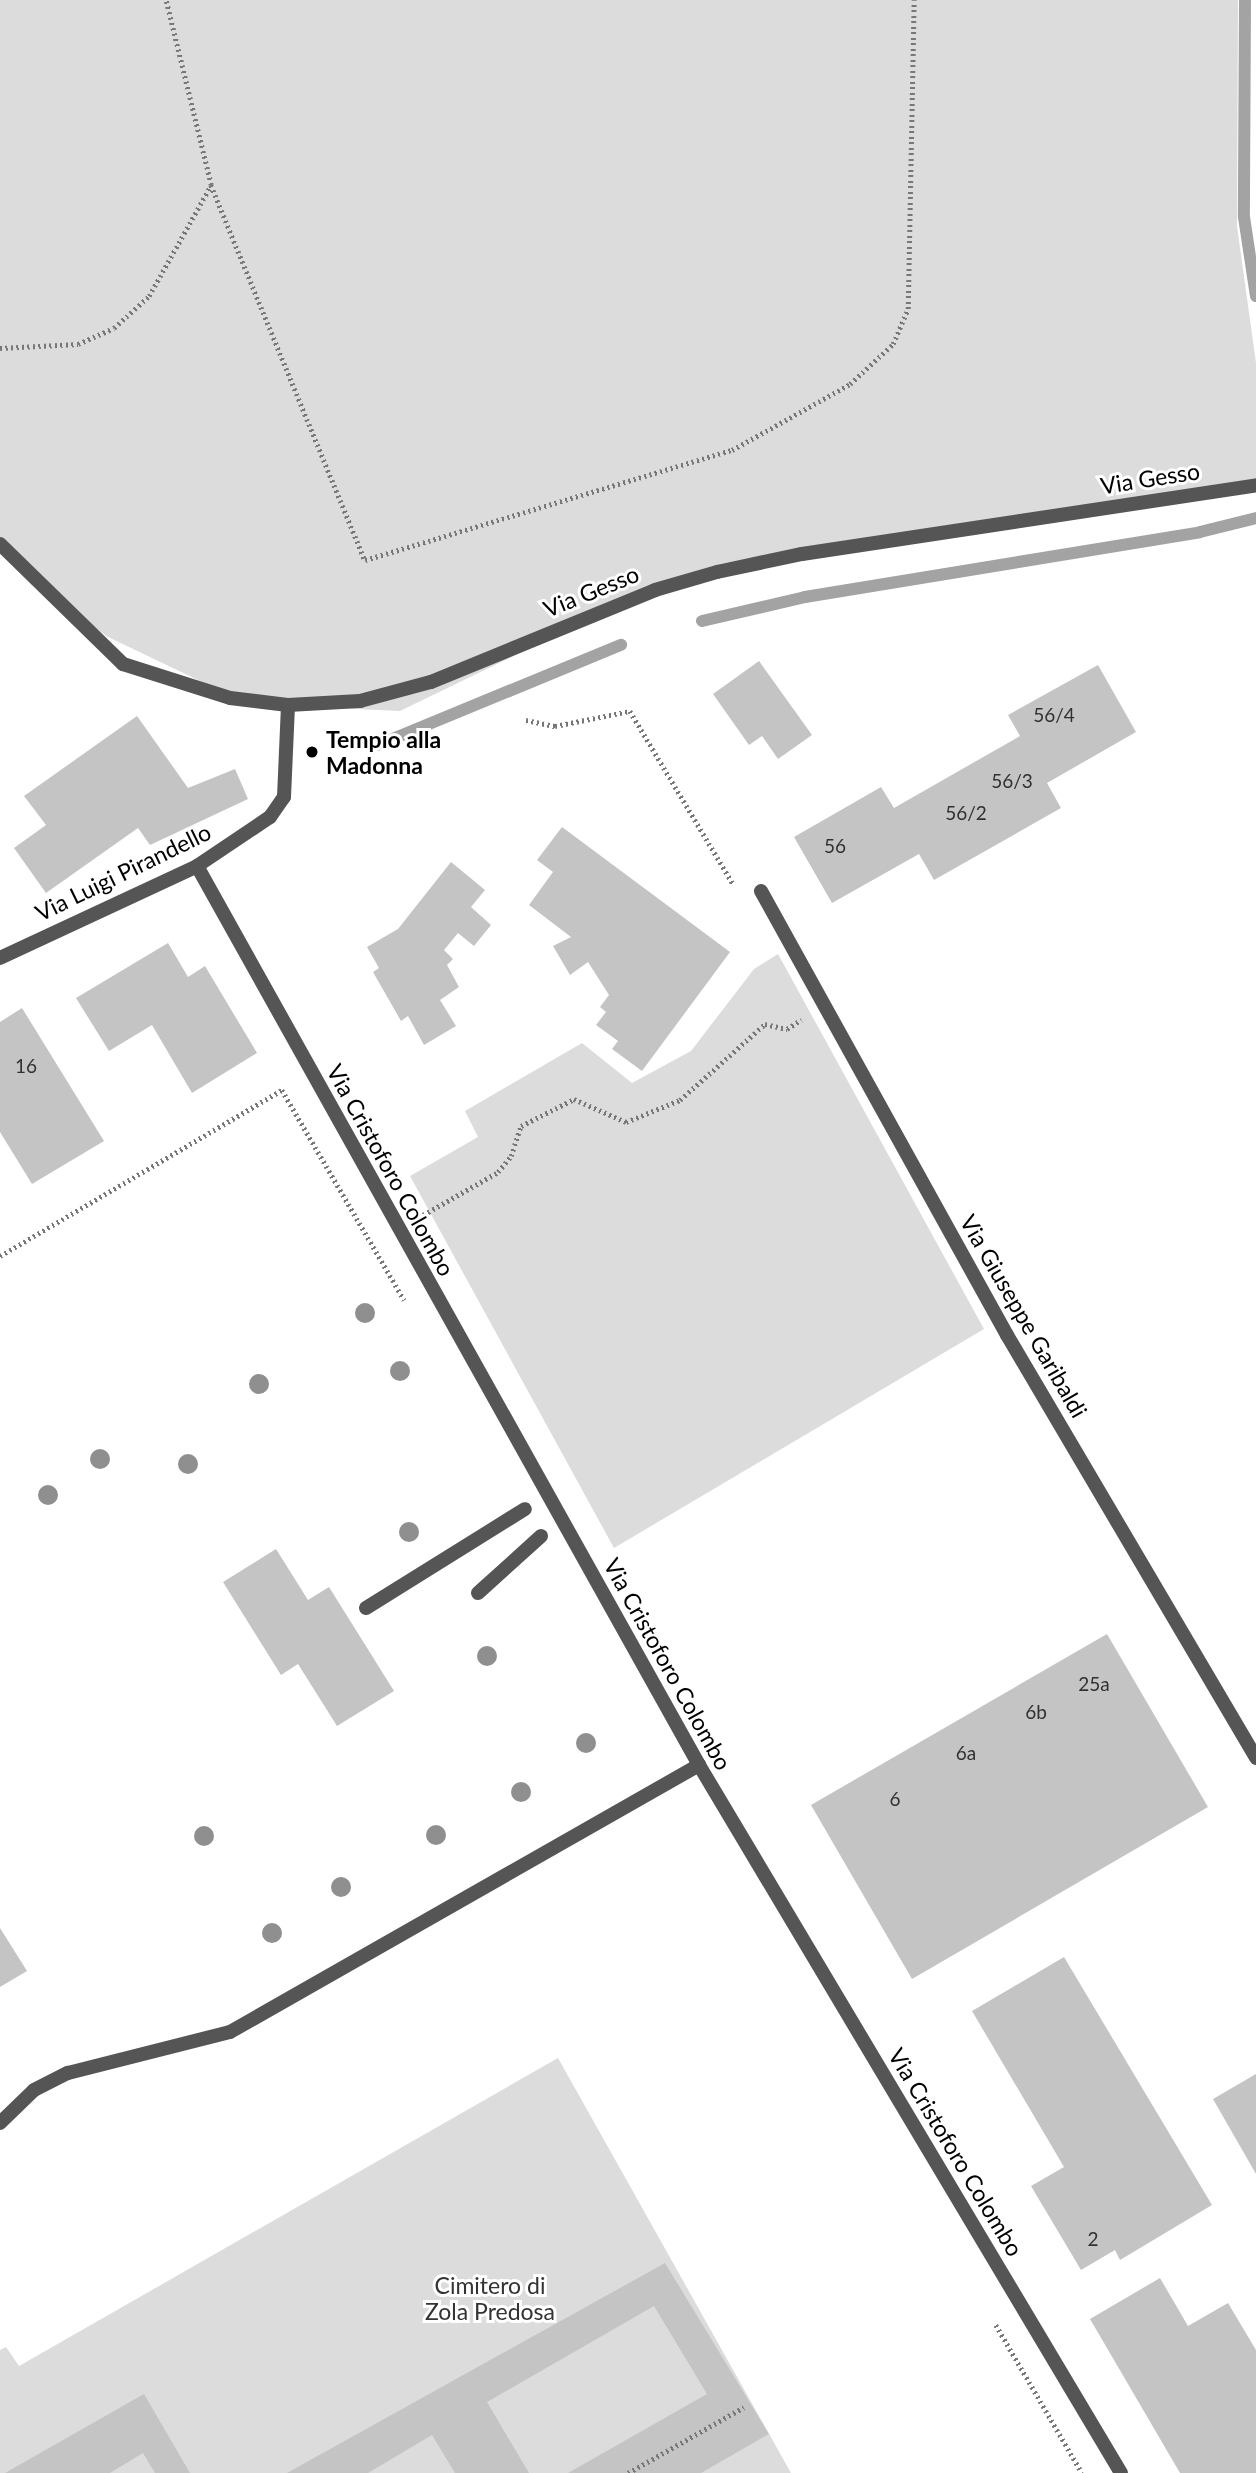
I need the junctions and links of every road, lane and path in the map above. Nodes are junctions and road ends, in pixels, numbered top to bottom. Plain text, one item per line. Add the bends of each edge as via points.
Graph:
1 (166, 0) edge
2 (914, 0) edge
3 (211, 185) junction
4 (0, 348) edge
5 (1256, 485) edge
6 (0, 544) edge
7 (288, 705) junction
8 (526, 720) dead end
9 (197, 866) junction
10 (761, 891) dead end
11 (741, 897) dead end
12 (0, 958) edge
13 (810, 1014) dead end
14 (397, 1227) junction
15 (0, 1256) edge
16 (408, 1308) dead end
17 (524, 1509) dead end
18 (541, 1536) dead end
19 (478, 1593) dead end
20 (366, 1608) dead end
21 (1256, 1758) edge
22 (698, 1765) junction
23 (0, 2123) edge
24 (744, 2407) dead end
25 (628, 2473) edge
26 (1121, 2473) edge

1 - 3 path
2 - 3 path via 908,309 893,344 850,384 732,450 365,560
3 - 4 path via 149,296 114,328 78,344
5 - 7 street, Via Gesso via 802,554 729,570 654,590 431,682 360,701
6 - 7 street, Via Gesso via 123,664 230,698
7 - 9 street, Via Luigi Pirandello via 284,797 247,836
8 - 11 path via 555,726 630,711
9 - 12 street, Via Luigi Pirandello
9 - 14 street, Via Cristoforo Colombo
10 - 21 street, Via Giuseppe Garibaldi via 1007,1335
13 - 14 path via 787,1029 765,1024 680,1100 626,1122 574,1099 521,1126 511,1156 498,1172
14 - 22 street, Via Cristoforo Colombo
15 - 16 path via 282,1090
17 - 20 street
18 - 19 street
22 - 23 street via 230,2032 68,2073 34,2090
22 - 26 street, Via Cristoforo Colombo
24 - 25 path

